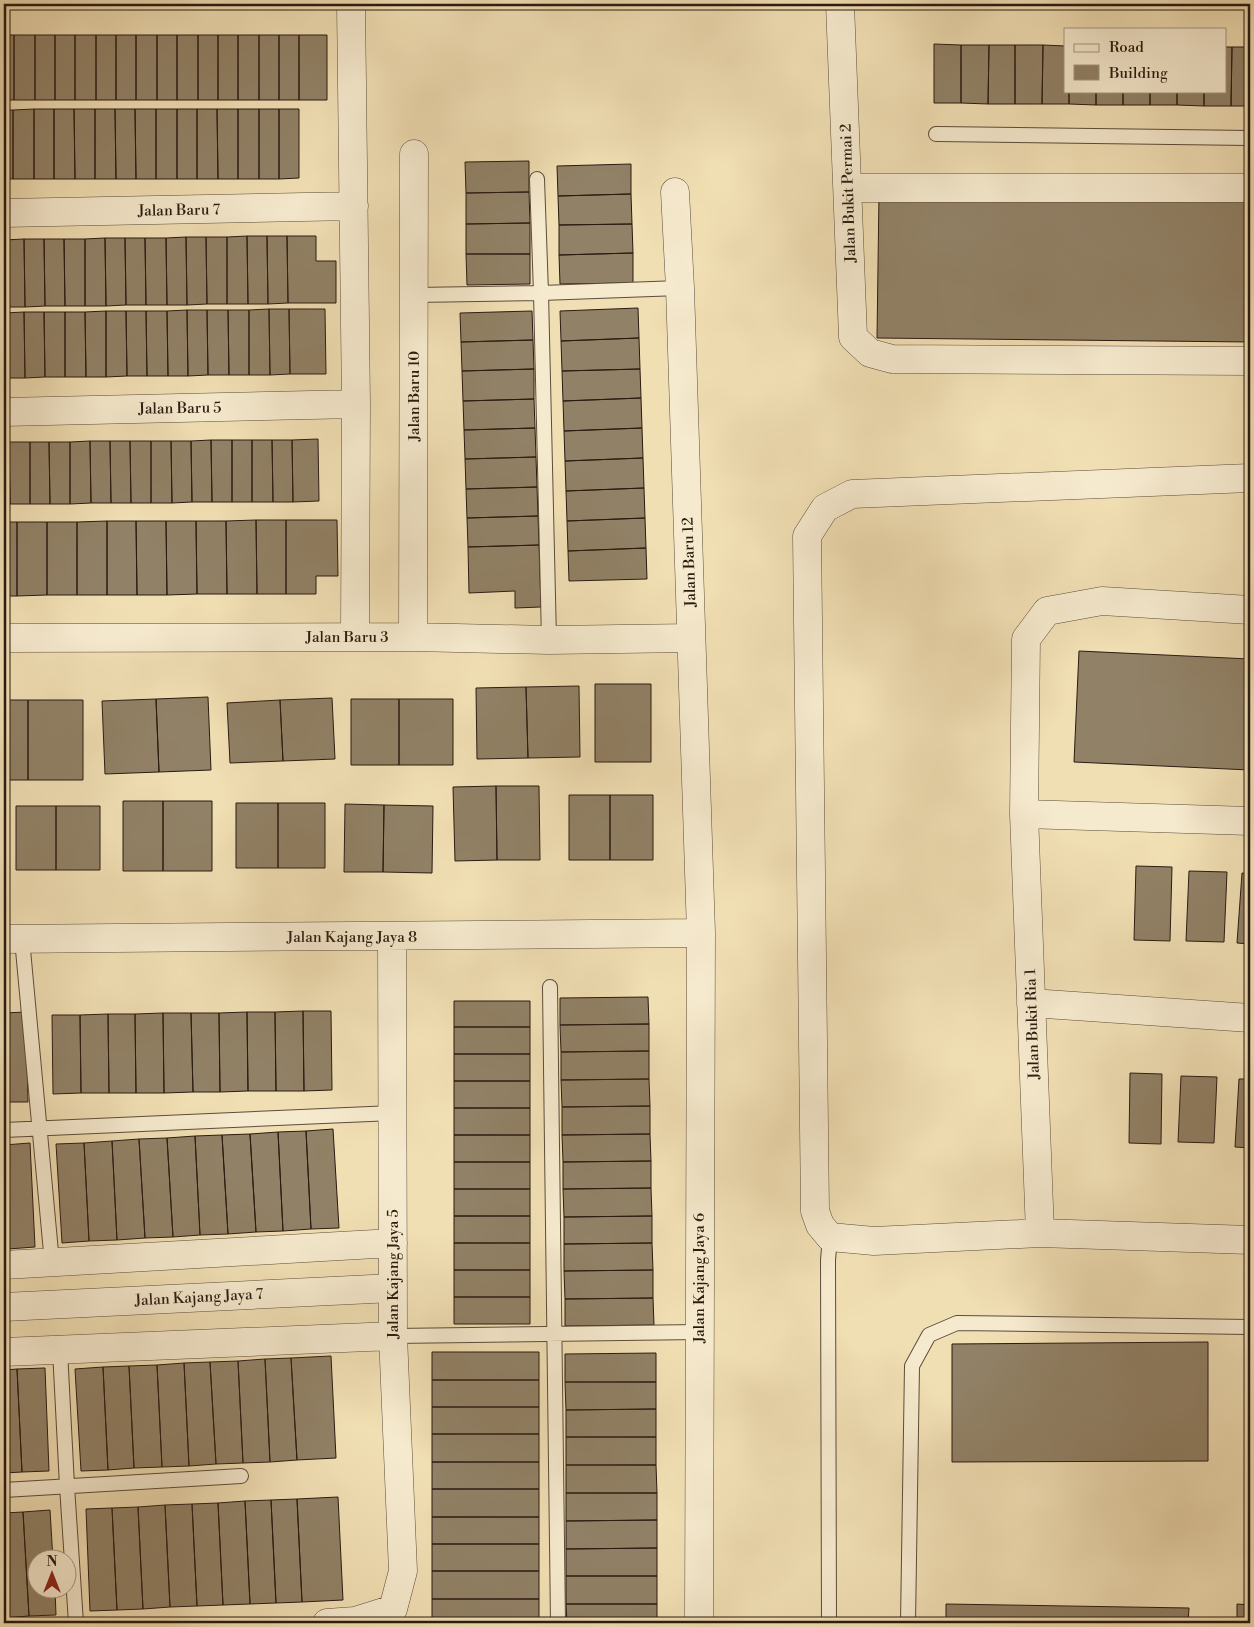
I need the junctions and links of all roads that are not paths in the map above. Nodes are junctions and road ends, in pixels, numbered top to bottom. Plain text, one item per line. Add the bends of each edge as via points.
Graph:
1 (351, 4) edge
2 (840, 4) edge
3 (936, 134) dead end
4 (1250, 138) edge
5 (414, 154) dead end
6 (537, 179) dead end
7 (848, 188) junction
8 (1250, 188) edge
9 (675, 192) dead end
10 (354, 206) junction
11 (4, 213) edge
12 (680, 288) junction
13 (541, 293) junction
14 (414, 295) junction
15 (1250, 361) edge
16 (356, 404) junction
17 (4, 412) edge
18 (1250, 478) edge
19 (1250, 610) edge
20 (354, 637) junction
21 (413, 637) junction
22 (4, 638) edge
23 (691, 638) junction
24 (549, 640) junction
25 (1024, 814) junction
26 (1250, 821) edge
27 (701, 933) junction
28 (392, 936) junction
29 (13, 939) edge
30 (550, 987) dead end
31 (1031, 1002) junction
32 (1250, 1018) edge
33 (393, 1113) junction
34 (40, 1129) junction
35 (4, 1130) edge
36 (1040, 1233) junction
37 (830, 1237) junction
38 (1250, 1240) edge
39 (393, 1243) junction
40 (52, 1262) junction
41 (4, 1265) edge
42 (393, 1288) junction
43 (4, 1307) edge
44 (1250, 1327) edge
45 (699, 1332) junction
46 (554, 1333) junction
47 (393, 1336) junction
48 (60, 1350) junction
49 (4, 1352) edge
50 (241, 1476) dead end
51 (67, 1486) junction
52 (4, 1490) edge
53 (76, 1623) edge
54 (327, 1623) edge
55 (558, 1623) edge
56 (699, 1623) edge
57 (829, 1623) edge
58 (908, 1623) edge

1 - 10 street
2 - 7 street, Jalan Bukit Permai 2
3 - 4 lane
5 - 14 street, Jalan Baru 10
6 - 13 lane
7 - 8 street
7 - 15 street, Jalan Bukit Permai 2 via 853,337 870,353 892,359
9 - 12 street, Jalan Baru 12
10 - 11 street, Jalan Baru 7
10 - 16 street
12 - 13 lane
12 - 23 street, Jalan Baru 12
13 - 14 lane
13 - 24 lane
14 - 21 street, Jalan Baru 10
16 - 17 street, Jalan Baru 5
16 - 20 street
18 - 37 street via 852,494 825,508 807,536 815,1211 820,1226
19 - 25 street, Jalan Bukit Ria 1 via 1102,601 1047,611 1026,639
20 - 21 street, Jalan Baru 3
20 - 22 street, Jalan Baru 3
21 - 24 street, Jalan Baru 3
23 - 24 street, Jalan Baru 3
23 - 27 street, Jalan Baru 12
25 - 26 street
25 - 31 street, Jalan Bukit Ria 1
27 - 28 street, Jalan Kajang Jaya 8
27 - 45 street, Jalan Kajang Jaya 6
28 - 29 street, Jalan Kajang Jaya 8
28 - 33 street, Jalan Kajang Jaya 5
29 - 34 lane
30 - 46 lane
31 - 32 street
31 - 36 street, Jalan Bukit Ria 1
33 - 34 lane
33 - 39 street, Jalan Kajang Jaya 5
34 - 35 lane
34 - 40 lane
36 - 37 street via 874,1241
36 - 38 street
37 - 57 lane
39 - 40 street
39 - 42 street, Jalan Kajang Jaya 5
40 - 41 street
42 - 43 street, Jalan Kajang Jaya 7
42 - 47 street, Jalan Kajang Jaya 5
44 - 58 lane via 957,1323 929,1335 912,1366
45 - 46 lane
45 - 56 street, Jalan Kajang Jaya 6
46 - 47 lane
46 - 55 lane
47 - 48 street
47 - 54 street, Jalan Kajang Jaya 5 via 403,1571 393,1609 354,1621
48 - 49 street
48 - 51 lane
50 - 51 lane
51 - 52 lane
51 - 53 lane

